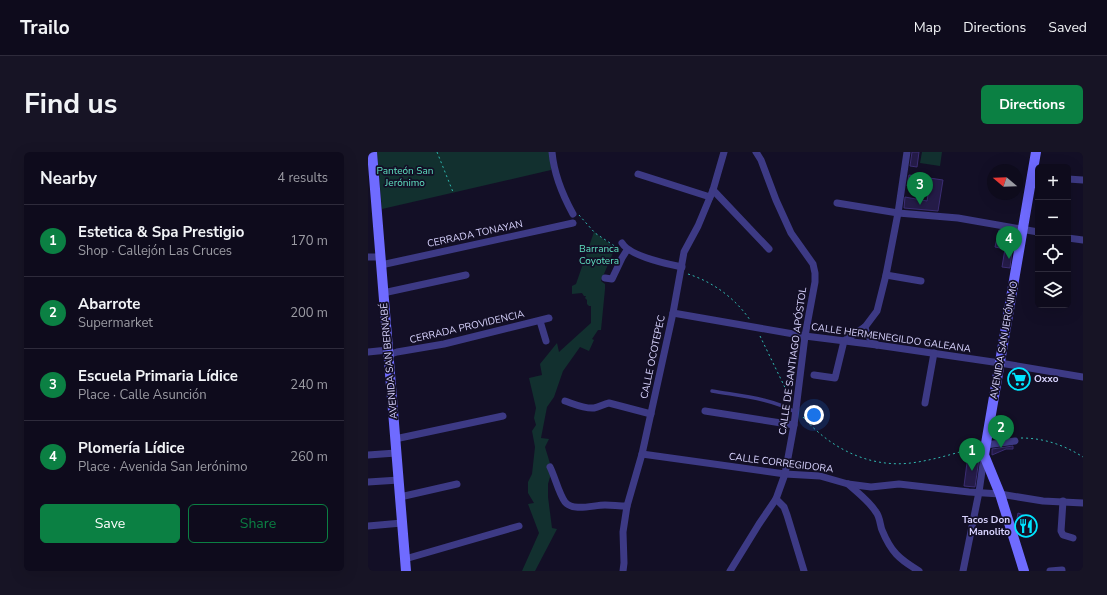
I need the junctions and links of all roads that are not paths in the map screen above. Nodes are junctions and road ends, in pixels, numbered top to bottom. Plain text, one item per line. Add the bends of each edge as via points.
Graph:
1 (552, 152) edge
2 (724, 152) edge
3 (756, 152) edge
4 (907, 152) edge
5 (1036, 152) edge
6 (371, 153) edge
7 (1036, 164) edge
8 (638, 174) dead end
9 (371, 176) edge
10 (1035, 176) edge
11 (1071, 179) edge
12 (1083, 180) edge
13 (711, 194) junction
14 (837, 203) dead end
15 (575, 212) road end
16 (898, 213) junction
17 (573, 223) dead end
18 (1023, 229) junction
19 (1035, 231) edge
20 (1071, 238) edge
21 (1083, 240) edge
22 (621, 246) road end
23 (769, 249) dead end
24 (627, 250) junction
25 (368, 257) edge
26 (381, 261) junction
27 (684, 270) junction
28 (466, 275) dead end
29 (886, 275) junction
30 (605, 278) dead end
31 (921, 281) dead end
32 (383, 293) junction
33 (673, 313) junction
34 (550, 318) dead end
35 (540, 321) junction
36 (865, 326) junction
37 (806, 336) junction
38 (546, 341) dead end
39 (844, 341) junction
40 (877, 345) junction
41 (368, 352) edge
42 (388, 353) junction
43 (934, 353) junction
44 (1000, 363) junction
45 (814, 375) dead end
46 (1083, 378) edge
47 (712, 391) dead end
48 (565, 401) dead end
49 (925, 403) dead end
50 (705, 410) dead end
51 (797, 413) junction
52 (651, 414) junction
53 (502, 416) dead end
54 (794, 425) junction
55 (395, 439) junction
56 (1015, 439) road end
57 (981, 446) junction
58 (396, 453) junction
59 (642, 454) junction
60 (368, 455) edge
61 (984, 456) junction
62 (550, 467) dead end
63 (784, 474) junction
64 (399, 480) junction
65 (368, 482) edge
66 (457, 484) dead end
67 (848, 484) junction
68 (979, 492) junction
69 (1000, 494) junction
70 (400, 497) junction
71 (776, 499) junction
72 (1063, 501) junction
73 (1083, 503) edge
74 (627, 506) junction
75 (402, 523) junction
76 (368, 526) edge
77 (519, 526) dead end
78 (1073, 538) dead end
79 (405, 559) junction
80 (1062, 570) edge
81 (406, 571) edge
82 (623, 571) edge
83 (730, 571) edge
84 (804, 571) edge
85 (919, 571) edge
86 (963, 571) edge
87 (1024, 571) edge
88 (1050, 571) edge

1 - 15 street via 560,189
2 - 13 street, CALLE OCOTEPEC
3 - 37 street, CALLE DE SANTIAGO APÓSTOL via 791,233 813,264 815,282
4 - 16 street
5 - 7 main road, AVENIDA SAN JERÓNIMO
6 - 9 main road, AVENIDA SAN BERNABÉ
8 - 13 street
9 - 26 main road, AVENIDA SAN BERNABÉ
10 - 18 main road, AVENIDA SAN JERÓNIMO
11 - 12 street
13 - 23 street
13 - 27 street, CALLE OCOTEPEC via 684,252
14 - 16 street
16 - 18 street via 958,218
16 - 29 street
17 - 26 street, CERRADA TONAYAN
18 - 19 street
18 - 44 main road, AVENIDA SAN JERÓNIMO
20 - 21 street
22 - 24 street
24 - 27 street
24 - 30 street via 612,279
25 - 26 street, CERRADA TONAYAN
26 - 32 main road, AVENIDA SAN BERNABÉ
27 - 33 street, CALLE OCOTEPEC
28 - 32 street
29 - 31 street
29 - 36 street via 877,311
32 - 42 main road, AVENIDA SAN BERNABÉ
33 - 37 street, CALLE HERMENEGILDO GALEANA
33 - 52 street, CALLE OCOTEPEC
34 - 35 street, CERRADA PROVIDENCIA
35 - 38 street
35 - 42 street, CERRADA PROVIDENCIA via 444,344
36 - 39 street
36 - 40 street via 870,340
37 - 39 street, CALLE HERMENEGILDO GALEANA
37 - 51 street, CALLE DE SANTIAGO APÓSTOL
39 - 40 street, CALLE HERMENEGILDO GALEANA
39 - 45 street via 835,378
40 - 43 street, CALLE HERMENEGILDO GALEANA
41 - 42 street, CERRADA PROVIDENCIA
42 - 55 main road, AVENIDA SAN BERNABÉ
43 - 44 street, CALLE HERMENEGILDO GALEANA
43 - 49 street
44 - 46 street, CALLE HERMENEGILDO GALEANA
44 - 57 main road, AVENIDA SAN JERÓNIMO
47 - 51 lane via 769,401 784,405
48 - 52 street via 588,408 610,403
50 - 54 street
51 - 54 street, CALLE DE SANTIAGO APÓSTOL
52 - 59 street, CALLE OCOTEPEC
53 - 55 street
54 - 63 street, CALLE DE SANTIAGO APÓSTOL
55 - 58 main road, AVENIDA SAN BERNABÉ
56 - 57 street
57 - 61 main road, AVENIDA SAN JERÓNIMO
58 - 60 street
58 - 64 main road, AVENIDA SAN BERNABÉ
59 - 63 street, CALLE CORREGIDORA
59 - 74 street, CALLE OCOTEPEC
61 - 68 street
61 - 69 main road
62 - 74 street via 562,497 570,505
63 - 67 street, CALLE CORREGIDORA via 820,476
63 - 71 street, CALLE DE SANTIAGO APÓSTOL
64 - 65 street
64 - 70 main road, AVENIDA SAN BERNABÉ
66 - 70 street
67 - 68 street, CALLE CORREGIDORA via 871,487 899,484
67 - 85 street via 877,513 887,542 894,552
68 - 69 street, CALLE CORREGIDORA
68 - 86 street
69 - 72 street, CALLE CORREGIDORA via 1043,501
69 - 87 main road
70 - 75 main road, AVENIDA SAN BERNABÉ
71 - 83 street, CALLE DE SANTIAGO APÓSTOL
71 - 84 street via 787,514
72 - 73 street, CALLE CORREGIDORA
72 - 78 street via 1061,531 1063,535
74 - 82 street, CALLE OCOTEPEC via 623,532
75 - 76 street
75 - 79 main road, AVENIDA SAN BERNABÉ
77 - 79 street
79 - 81 main road, AVENIDA SAN BERNABÉ
80 - 88 street

